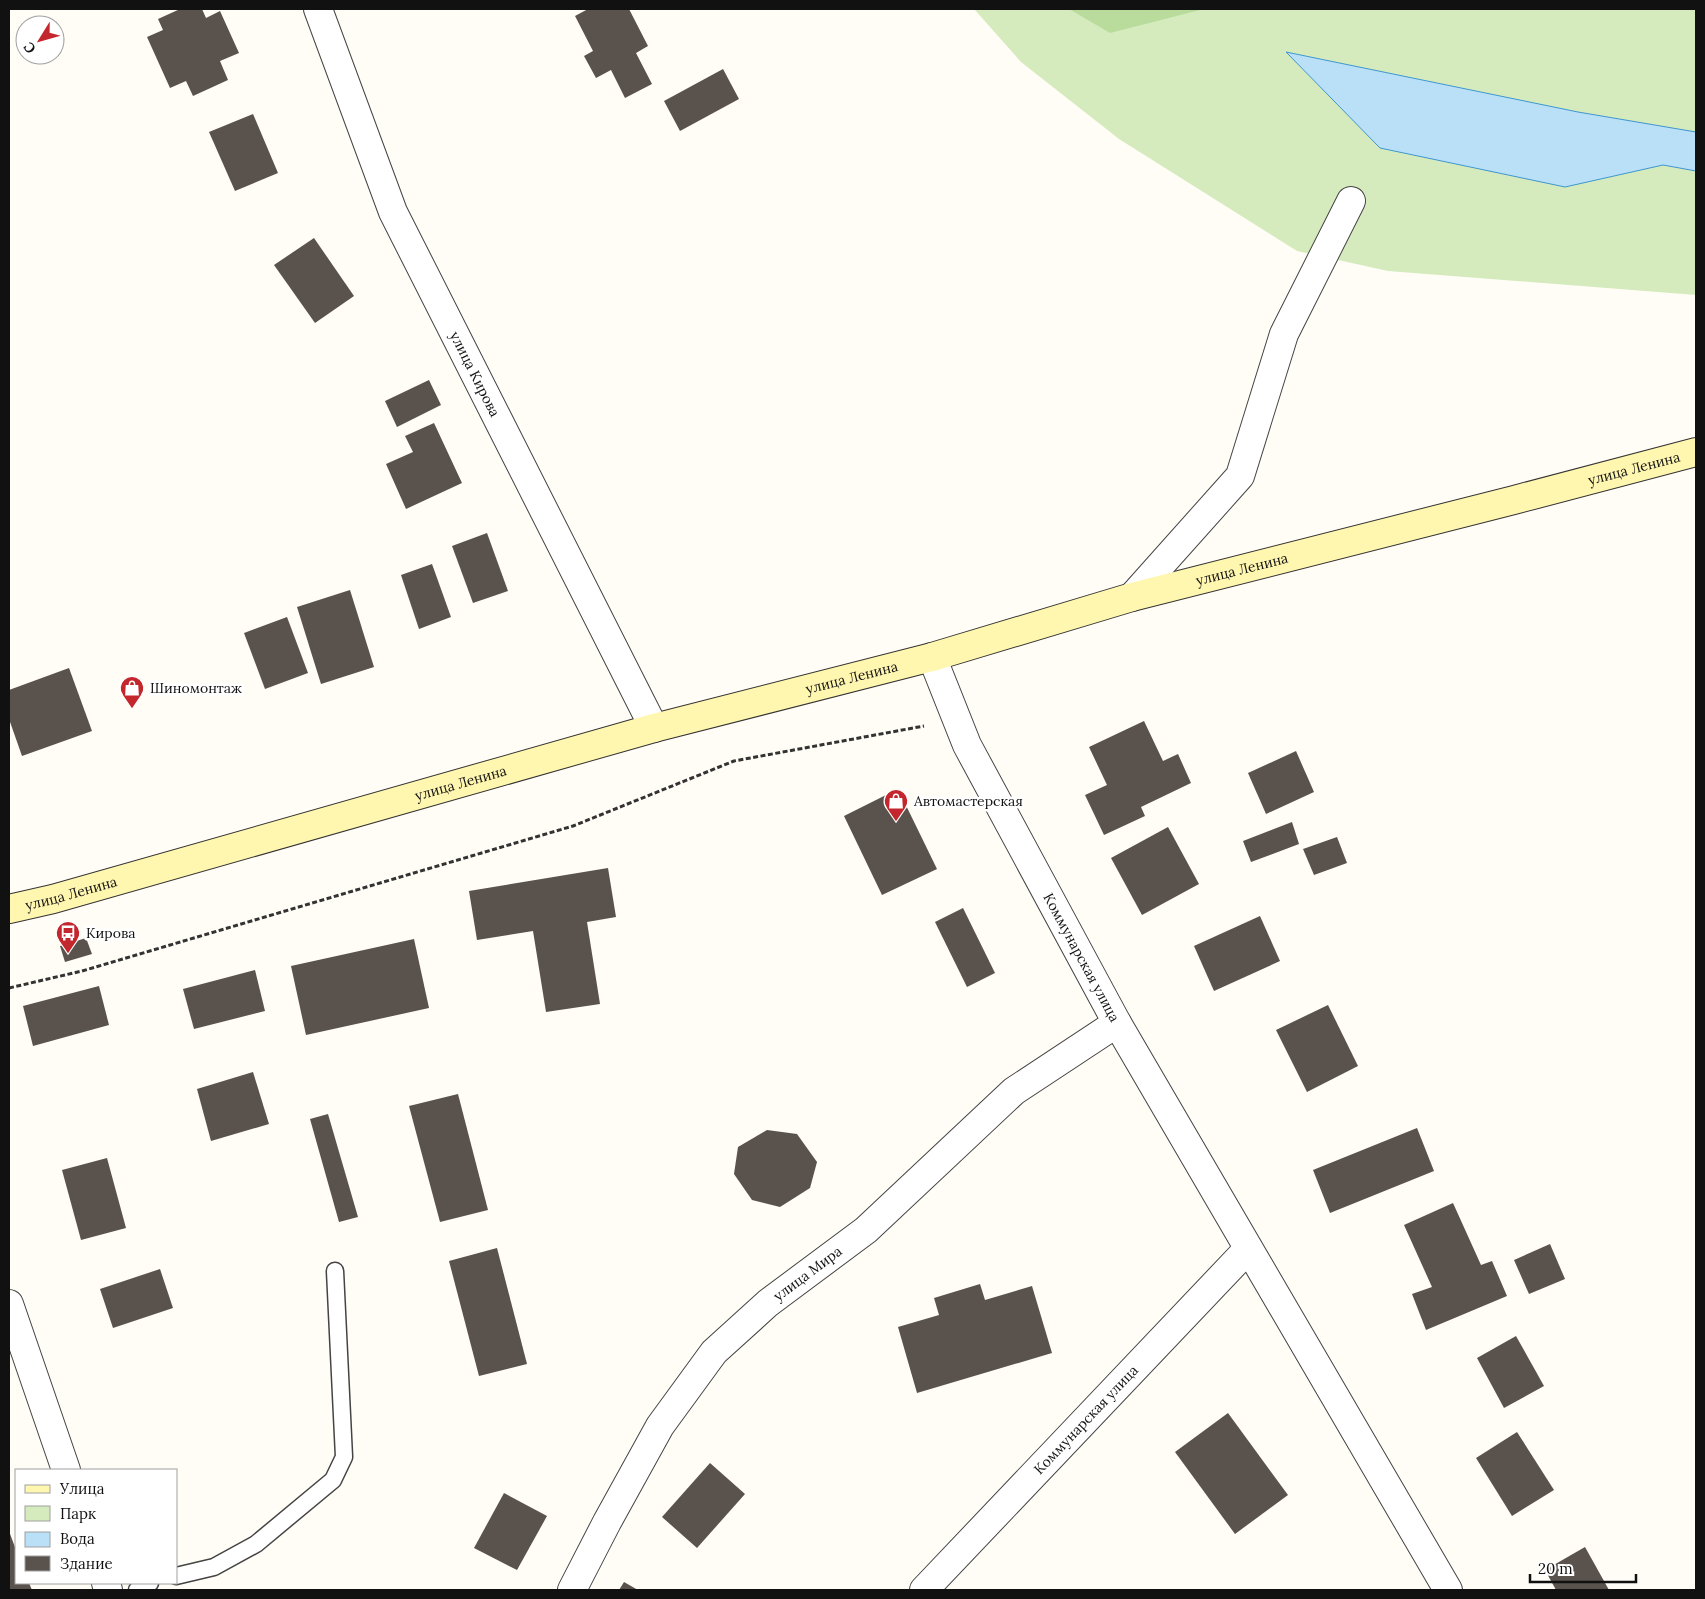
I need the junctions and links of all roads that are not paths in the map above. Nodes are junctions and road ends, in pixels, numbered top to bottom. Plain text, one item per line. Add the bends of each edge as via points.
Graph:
1 (318, 9) edge
2 (1351, 201) dead end
3 (1696, 452) edge
4 (1132, 598) junction
5 (932, 657) junction
6 (654, 728) junction
7 (9, 909) edge
8 (1117, 1023) junction
9 (1248, 1249) junction
10 (335, 1271) dead end
11 (9, 1304) edge
12 (66, 1469) edge
13 (178, 1576) edge
14 (572, 1590) edge
15 (924, 1590) edge
16 (1448, 1590) edge

1 - 6 street, улица Кирова via 393,212
2 - 4 street via 1284,334 1240,476
3 - 4 main road, улица Ленина
4 - 5 main road, улица Ленина
5 - 6 main road, улица Ленина
5 - 8 street, Коммунарская улица via 967,745
6 - 7 main road, улица Ленина via 53,900
8 - 9 street, Коммунарская улица
8 - 14 street, улица Мира via 1014,1091 866,1230 768,1303 714,1352 660,1426
9 - 15 street, Коммунарская улица
9 - 16 street, Коммунарская улица
10 - 13 lane via 344,1457 333,1480 256,1544 214,1567
11 - 12 street

